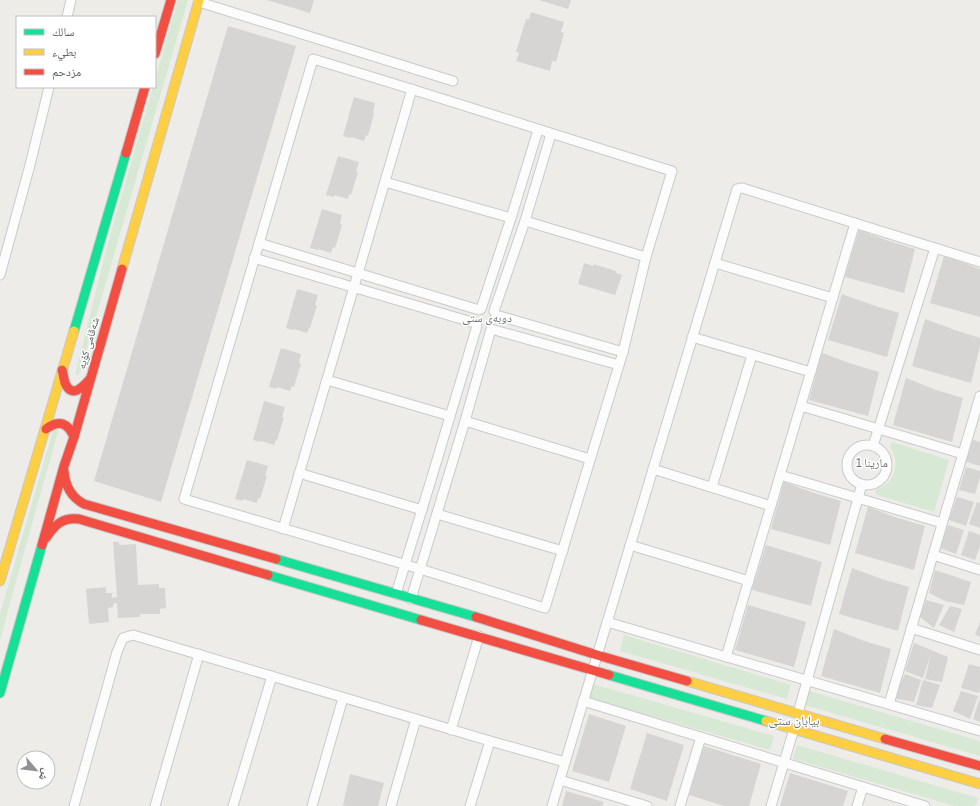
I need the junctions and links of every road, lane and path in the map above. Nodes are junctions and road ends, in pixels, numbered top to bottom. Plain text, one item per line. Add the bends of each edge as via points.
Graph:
1 (71, 0) edge
2 (171, 0) edge
3 (199, 1) edge
4 (67, 16) edge
5 (156, 51) edge
6 (453, 81) dead end
7 (49, 88) edge
8 (145, 88) edge
9 (412, 89) junction
10 (538, 130) junction
11 (551, 134) junction
12 (385, 182) junction
13 (510, 218) junction
14 (525, 221) junction
15 (855, 223) junction
16 (259, 243) junction
17 (935, 248) junction
18 (646, 257) junction
19 (254, 258) junction
20 (980, 262) edge
21 (715, 263) junction
22 (358, 273) junction
23 (0, 275) edge
24 (354, 287) junction
25 (833, 298) junction
26 (480, 309) junction
27 (495, 313) junction
28 (476, 324) junction
29 (491, 329) junction
30 (692, 337) junction
31 (623, 352) junction
32 (752, 355) junction
33 (619, 365) junction
34 (62, 370) junction
35 (811, 372) junction
36 (90, 379) junction
37 (327, 380) junction
38 (980, 396) edge
39 (801, 406) junction
40 (450, 416) junction
41 (465, 422) junction
42 (976, 422) edge
43 (46, 429) junction
44 (878, 429) junction
45 (74, 437) junction
46 (873, 446) junction
47 (963, 454) junction
48 (590, 459) junction
49 (64, 466) junction
50 (653, 469) junction
51 (299, 473) junction
52 (780, 475) junction
53 (431, 480) junction
54 (446, 484) junction
55 (862, 484) junction
56 (712, 487) junction
57 (858, 497) junction
58 (80, 502) junction
59 (771, 506) junction
60 (422, 510) junction
61 (437, 514) junction
62 (75, 518) junction
63 (942, 523) junction
64 (283, 529) junction
65 (42, 545) junction
66 (630, 545) junction
67 (562, 551) junction
68 (933, 555) junction
69 (405, 565) junction
70 (420, 569) junction
71 (980, 570) edge
72 (749, 581) junction
73 (0, 582) edge
74 (396, 594) junction
75 (411, 599) junction
76 (468, 615) junction
77 (607, 622) junction
78 (911, 628) junction
79 (464, 632) junction
80 (479, 636) junction
81 (980, 650) edge
82 (200, 654) junction
83 (597, 655) junction
84 (726, 657) junction
85 (592, 670) junction
86 (272, 676) junction
87 (807, 681) junction
88 (0, 693) edge
89 (343, 698) junction
90 (583, 701) junction
91 (888, 704) junction
92 (798, 713) junction
93 (416, 719) junction
94 (794, 729) junction
95 (451, 730) junction
96 (980, 731) edge
97 (874, 735) junction
98 (701, 737) junction
99 (490, 741) junction
100 (870, 751) junction
101 (565, 762) junction
102 (784, 763) junction
103 (980, 766) edge
104 (560, 780) junction
105 (980, 784) edge
106 (863, 787) junction
107 (74, 806) edge
108 (155, 806) edge
109 (233, 806) edge
110 (312, 806) edge
111 (391, 806) edge
112 (470, 806) edge
113 (552, 806) edge
114 (647, 806) edge
115 (680, 806) edge
116 (771, 806) edge
117 (857, 806) edge
118 (926, 806) edge

1 - 4 street
2 - 5 main road
3 - 6 street
3 - 36 main road, شەقامی کۆیە
7 - 23 street
8 - 34 main road, شەقامی کۆیە
9 - 10 street
9 - 12 street
9 - 16 street via 313,59
10 - 11 street
10 - 13 street
11 - 14 street
11 - 18 street via 672,172
12 - 13 street
12 - 22 street
13 - 26 street
14 - 18 street
14 - 27 street
15 - 17 street
15 - 21 street via 740,188 737,190
15 - 25 street
16 - 19 street
16 - 22 street
17 - 20 street
17 - 44 street
18 - 31 street
19 - 24 street
19 - 64 street via 184,499
21 - 25 street
21 - 30 street
22 - 24 street
22 - 26 street
24 - 28 street
24 - 37 street
25 - 35 street
26 - 27 street via 489,308
26 - 28 street via 475,316
27 - 29 street via 497,321
27 - 31 street
28 - 29 street via 479,328
28 - 40 street
29 - 33 street
29 - 41 street
30 - 32 street
30 - 50 street
31 - 33 street
32 - 35 street
32 - 56 street
33 - 48 street
34 - 36 main road via 70,390 81,390
34 - 43 main road, شەقامی کۆیە
35 - 39 street
36 - 45 main road, شەقامی کۆیە
37 - 40 street
37 - 51 street
38 - 42 street
39 - 44 street
39 - 52 street
40 - 53 street
41 - 48 street
41 - 54 street
42 - 47 street
43 - 45 main road via 56,423 63,424 68,426
43 - 73 main road, شەقامی کۆیە
44 - 46 street
44 - 47 street
45 - 49 main road, شەقامی کۆیە
46 - 55 street via 885,455 887,468 881,480 868,485
46 - 55 street via 856,448 848,459 847,465 852,477
47 - 63 street
48 - 67 street
49 - 58 main road via 68,488 72,496
49 - 65 main road, شەقامی کۆیە
50 - 56 street
50 - 66 street
51 - 60 street
51 - 64 street
52 - 57 street
52 - 59 street
53 - 54 street
53 - 60 street
54 - 61 street
55 - 57 street
56 - 59 street
57 - 63 street
57 - 87 street
58 - 62 main road
58 - 74 main road
59 - 72 street
60 - 69 street
61 - 67 street
61 - 70 street
62 - 65 main road via 60,522
62 - 79 main road
63 - 68 street
64 - 69 street
65 - 88 main road, شەقامی کۆیە
66 - 72 street
66 - 77 street
67 - 70 street via 545,608
68 - 71 street
68 - 78 street
69 - 70 street
69 - 74 street
70 - 75 street
72 - 84 street
74 - 75 main road
75 - 76 main road
76 - 79 main road
76 - 83 main road
77 - 83 street
77 - 84 street
78 - 81 street
78 - 91 street
79 - 80 main road
80 - 85 main road
80 - 95 street
82 - 86 street
82 - 107 street via 133,635 123,638
82 - 108 street
83 - 85 street
83 - 92 main road
84 - 87 street
85 - 90 street
85 - 94 main road
86 - 89 street
86 - 109 street
87 - 91 street
87 - 92 street
89 - 93 street
89 - 110 street
90 - 98 street
90 - 101 street
91 - 96 street
92 - 97 main road
93 - 95 street
93 - 111 street
94 - 100 main road
94 - 102 street
95 - 99 street
97 - 100 main road
97 - 103 main road
98 - 102 street
98 - 115 street
99 - 101 street
99 - 112 street
100 - 105 main road
101 - 104 street
102 - 106 street
102 - 116 street
104 - 113 street
104 - 114 street
106 - 117 street
106 - 118 street

